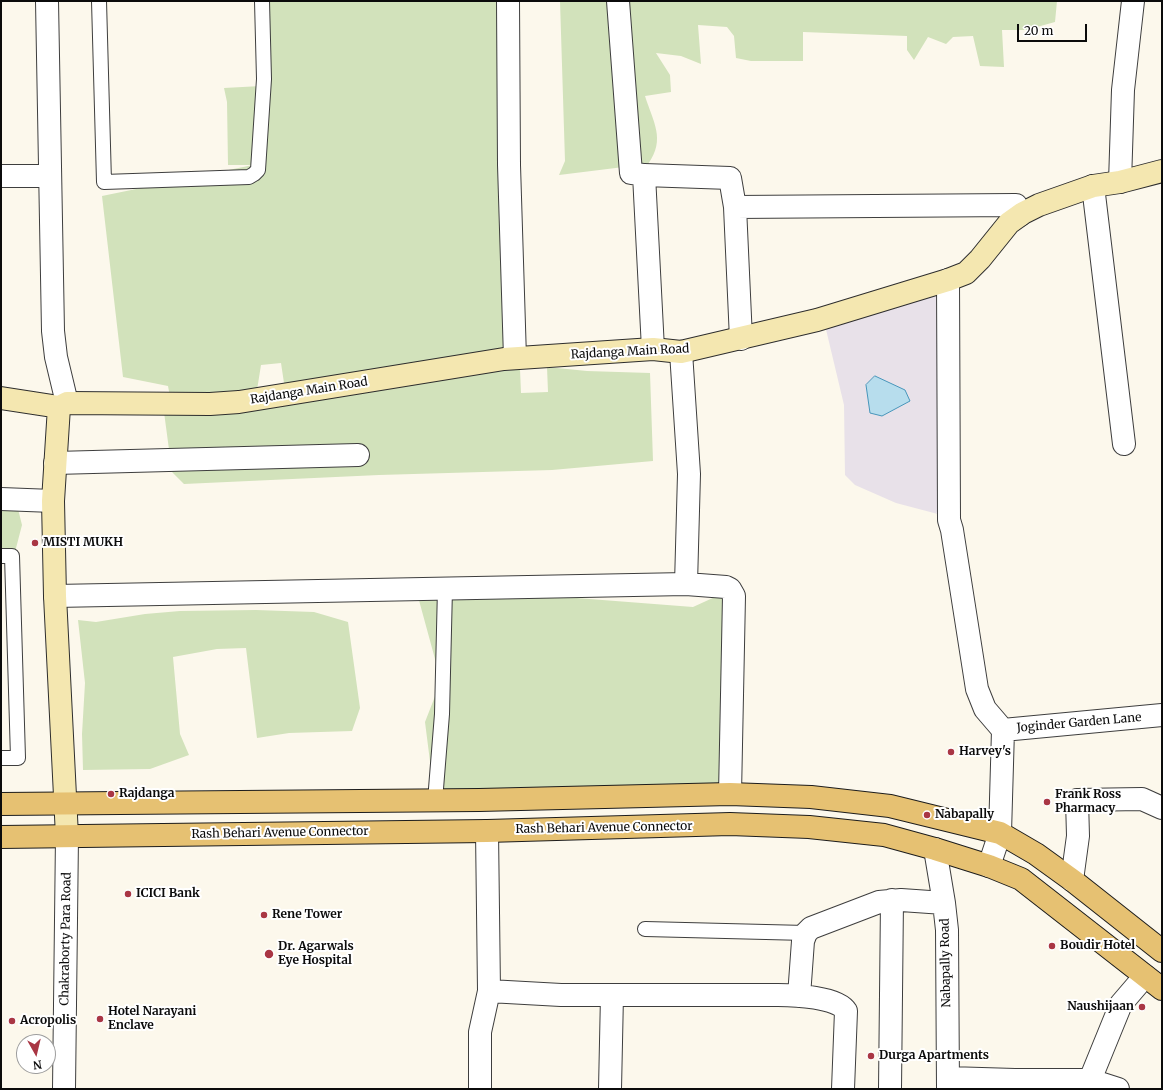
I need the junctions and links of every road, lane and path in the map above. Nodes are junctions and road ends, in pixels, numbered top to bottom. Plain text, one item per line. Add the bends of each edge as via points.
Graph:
1 (46, 1) edge
2 (99, 1) edge
3 (262, 1) edge
4 (508, 1) edge
5 (618, 1) edge
6 (1133, 1) edge
7 (1162, 171) edge
8 (644, 175) junction
9 (1, 176) edge
10 (50, 176) junction
11 (1120, 182) junction
12 (1093, 186) junction
13 (734, 207) junction
14 (1020, 215) junction
15 (948, 280) junction
16 (741, 339) junction
17 (653, 350) junction
18 (681, 352) junction
19 (515, 358) junction
20 (1, 398) edge
21 (63, 405) junction
22 (1124, 444) dead end
23 (358, 455) dead end
24 (55, 463) junction
25 (1, 499) edge
26 (53, 500) junction
27 (1, 556) edge
28 (686, 584) junction
29 (445, 588) junction
30 (55, 596) junction
31 (1162, 715) edge
32 (1003, 730) junction
33 (1, 758) edge
34 (730, 794) junction
35 (435, 801) junction
36 (66, 803) junction
37 (1, 804) edge
38 (1162, 808) edge
39 (487, 831) junction
40 (1000, 833) junction
41 (67, 836) junction
42 (1, 837) edge
43 (935, 848) junction
44 (989, 866) junction
45 (1072, 880) junction
46 (892, 900) junction
47 (944, 903) junction
48 (645, 929) dead end
49 (806, 933) junction
50 (1162, 951) edge
51 (1154, 983) edge
52 (489, 991) junction
53 (612, 995) junction
54 (799, 996) junction
55 (1090, 1080) junction
56 (948, 1083) edge
57 (1033, 1085) edge
58 (64, 1089) edge
59 (480, 1089) edge
60 (610, 1089) edge
61 (843, 1089) edge
62 (890, 1089) edge
63 (1118, 1089) edge

1 - 10 street
2 - 3 lane via 104,182 249,177 258,170 264,79
4 - 19 street via 509,166
5 - 8 street via 631,173
6 - 11 street via 1123,90
7 - 11 street, Rajdanga Main Road
8 - 13 street via 730,178
8 - 17 street
9 - 10 street
10 - 21 street via 53,331
11 - 12 street, Rajdanga Main Road
12 - 14 street, Rajdanga Main Road via 1038,205
12 - 22 street
13 - 14 street via 1016,205
13 - 16 street
14 - 15 street, Rajdanga Main Road via 1009,223 966,272
15 - 16 street, Rajdanga Main Road via 817,320
15 - 32 street via 948,520 952,530 977,690 985,709
16 - 18 street, Rajdanga Main Road
17 - 18 street, Rajdanga Main Road
17 - 19 street, Rajdanga Main Road
18 - 28 street via 689,474
19 - 21 street, Rajdanga Main Road via 238,402
20 - 21 street, Rajdanga Main Road
21 - 24 street
23 - 24 street
24 - 26 street
25 - 26 street
26 - 30 street
27 - 33 lane via 12,556 18,758
28 - 29 street
28 - 34 street via 726,587 734,596
29 - 30 street
29 - 35 lane via 442,714
30 - 36 street
31 - 32 street, Joginder Garden Lane
32 - 40 street, Joginder Garden Lane
34 - 35 main road
34 - 40 main road via 811,797 890,806
35 - 36 main road
36 - 37 main road
36 - 41 street
38 - 45 street via 1142,799 1077,800 1078,836
39 - 41 main road, Rash Behari Avenue Connector
39 - 43 main road, Rash Behari Avenue Connector via 730,824 809,827 884,835
39 - 52 street
40 - 44 street, Joginder Garden Lane
40 - 45 main road via 1036,854
41 - 42 main road, Rash Behari Avenue Connector
41 - 58 street, Chakraborty Para Road
43 - 44 main road, Rash Behari Avenue Connector
43 - 47 street, Nabapally Road
44 - 51 main road, Rash Behari Avenue Connector via 1021,879
45 - 50 main road
46 - 47 street
46 - 49 street via 879,902 816,925
46 - 62 street
47 - 56 street, Nabapally Road via 947,930
48 - 49 lane
49 - 54 street via 803,940
51 - 55 street via 1121,1004
52 - 53 street
52 - 59 street via 480,1032
53 - 54 street
53 - 60 street
54 - 61 street via 839,1003 846,1011
55 - 57 street, Nabapally Road
55 - 63 street, Nabapally Road
56 - 57 street, Nabapally Road

